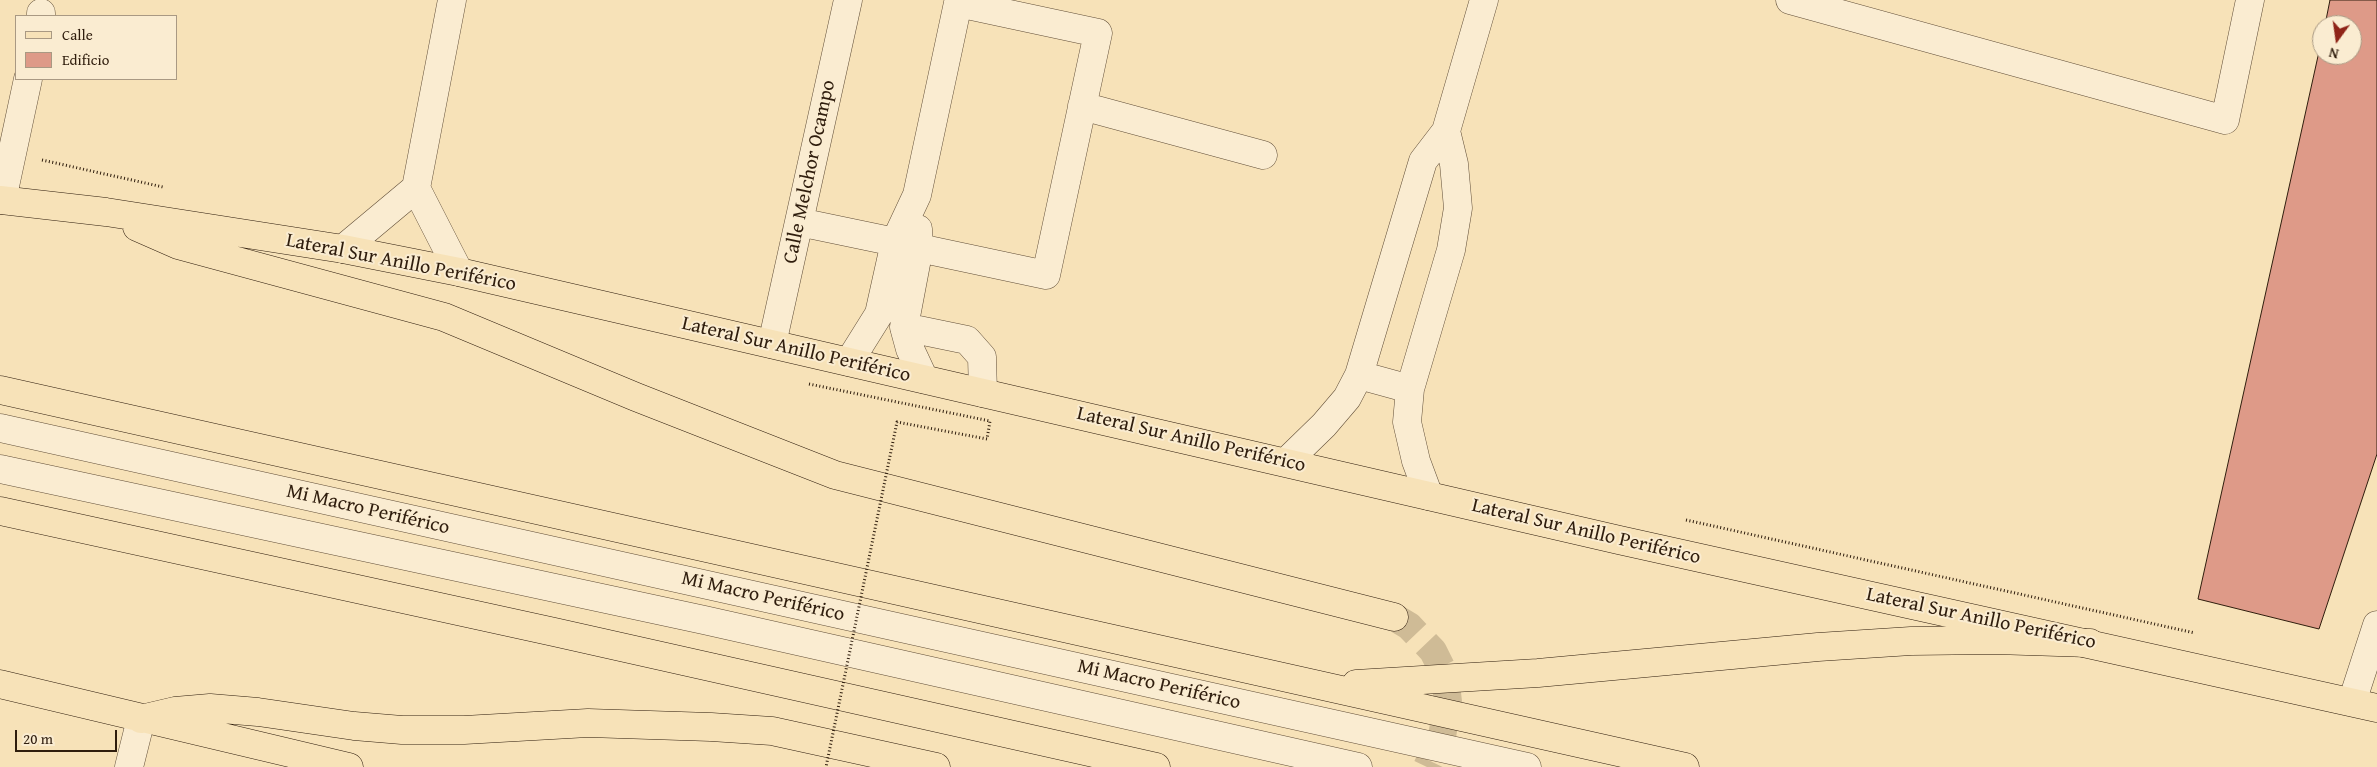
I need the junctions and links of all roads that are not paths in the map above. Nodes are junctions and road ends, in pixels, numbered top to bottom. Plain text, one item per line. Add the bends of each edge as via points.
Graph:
1 (452, 0) edge
2 (848, 0) edge
3 (1484, 0) edge
4 (1790, 0) edge
5 (2250, 0) edge
6 (28, 80) edge
7 (1082, 106) junction
8 (1446, 131) junction
9 (1263, 155) dead end
10 (416, 188) junction
11 (1, 200) edge
12 (106, 212) junction
13 (799, 222) junction
14 (907, 245) junction
15 (342, 249) junction
16 (459, 272) junction
17 (904, 327) junction
18 (772, 344) junction
19 (849, 362) junction
20 (1359, 375) junction
21 (924, 379) junction
22 (1410, 389) junction
23 (0, 390) edge
24 (983, 393) junction
25 (0, 428) edge
26 (1286, 462) junction
27 (0, 469) edge
28 (1429, 496) junction
29 (0, 511) edge
30 (0, 526) edge
31 (65, 526) junction
32 (1394, 617) tunnel mouth
33 (2377, 626) edge
34 (2090, 643) junction
35 (0, 684) edge
36 (1324, 686) junction
37 (2364, 705) edge
38 (141, 719) junction
39 (129, 767) edge
40 (349, 767) edge
41 (936, 767) edge
42 (1156, 767) edge
43 (1358, 767) edge
44 (1527, 767) edge
45 (1685, 767) edge

1 - 10 street
2 - 13 street, Calle Melchor Ocampo
3 - 8 street
4 - 5 street via 2225,120
6 - 11 street
7 - 9 street
7 - 14 street via 1046,275
7 - 14 street via 1098,33 958,3
8 - 20 street via 1423,161
8 - 22 street via 1454,164 1458,208 1451,250
10 - 15 street
10 - 16 street
11 - 12 main road, Lateral Sur Anillo Periférico
12 - 15 main road, Lateral Sur Anillo Periférico
12 - 32 main road via 178,246 444,317 835,475
13 - 14 street
13 - 18 street, Calle Melchor Ocampo
14 - 17 street
14 - 19 street via 879,314
15 - 16 main road, Lateral Sur Anillo Periférico
16 - 18 main road, Lateral Sur Anillo Periférico
17 - 21 street
17 - 24 street via 966,340 982,357
18 - 19 main road, Lateral Sur Anillo Periférico
19 - 21 main road, Lateral Sur Anillo Periférico
20 - 22 street
20 - 26 street via 1347,398
21 - 24 main road, Lateral Sur Anillo Periférico
22 - 28 street via 1407,422 1411,446
23 - 36 main road
24 - 26 main road, Lateral Sur Anillo Periférico
25 - 44 street, Mi Macro Periférico
26 - 28 main road, Lateral Sur Anillo Periférico
27 - 43 street, Mi Macro Periférico via 704,620
28 - 34 main road, Lateral Sur Anillo Periférico
29 - 31 main road
30 - 31 main road
31 - 42 main road
33 - 37 street
34 - 36 main road via 1902,642 1538,674
34 - 37 main road, Lateral Sur Anillo Periférico
35 - 38 main road
36 - 45 main road
38 - 39 street
38 - 40 main road
38 - 41 main road via 175,711 210,708 402,730 588,723 711,727 772,731

